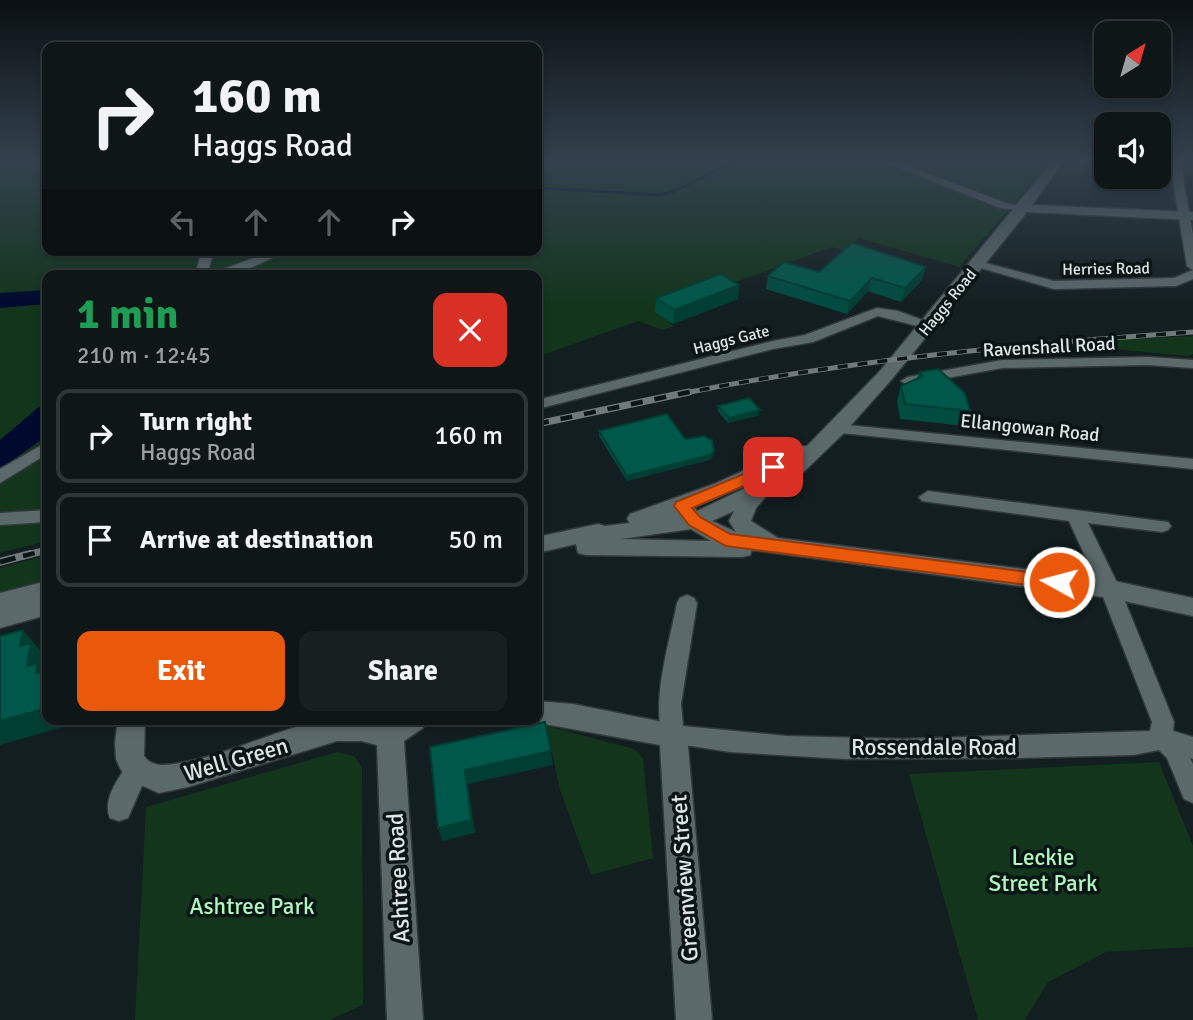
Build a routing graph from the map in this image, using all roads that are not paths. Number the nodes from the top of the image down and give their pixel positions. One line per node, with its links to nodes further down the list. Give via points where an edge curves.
1 (1022, 210): 5 (main road, Haggs Road)
2 (1061, 210): 3 (main road)
3 (1189, 215): 6 (street)
4 (271, 256): 7 (street)
5 (978, 264): 8 (street, Herries Road, via 1054,285 1176,282); 9 (main road, Haggs Road)
6 (1193, 266)
7 (237, 270)
8 (1193, 274)
9 (929, 325): 12 (street, Haggs Gate, via 873,313 794,343); 13 (main road, Haggs Road)
10 (1193, 364): 11 (street, Ravenshall Road, via 1002,365)
11 (908, 381)
12 (542, 404)
13 (833, 433): 15 (street, Ellangowan Road, via 863,432); 17 (main road, Haggs Road, via 793,472); 19 (main road, Haggs Road)
14 (42, 450): 16 (street)
15 (1193, 464)
16 (0, 477)
17 (761, 491): 19 (main road, Haggs Road); 26 (main road, via 747,504 740,521 746,530)
18 (928, 497): 20 (street)
19 (688, 514): 24 (main road, Haggs Road); 26 (main road, via 726,540)
20 (1075, 514): 23 (street); 27 (street)
21 (42, 516): 22 (street)
22 (0, 519)
23 (1162, 526)
24 (542, 544)
25 (542, 545): 26 (main road, via 706,550)
26 (783, 547): 27 (main road)
27 (1110, 589): 32 (main road); 38 (street, via 1163,722)
28 (42, 591): 29 (main road)
29 (0, 602)
30 (687, 603): 37 (street, via 670,704)
31 (42, 607): 33 (main road)
32 (1193, 607)
33 (0, 618)
34 (542, 713): 37 (main road)
35 (132, 725): 40 (main road, via 130,755)
36 (401, 728): 40 (main road, Well Green, via 337,729 171,778 159,779); 43 (main road, Ashtree Road)
37 (673, 736): 38 (street, Rossendale Road, via 743,745 887,750 1133,744); 44 (main road, Greenview Street)
38 (1161, 737): 39 (street); 41 (street, via 1175,751)
39 (1193, 748)
40 (137, 770): 42 (street)
41 (1193, 791)
42 (119, 809)
43 (405, 1020)
44 (694, 1020)

